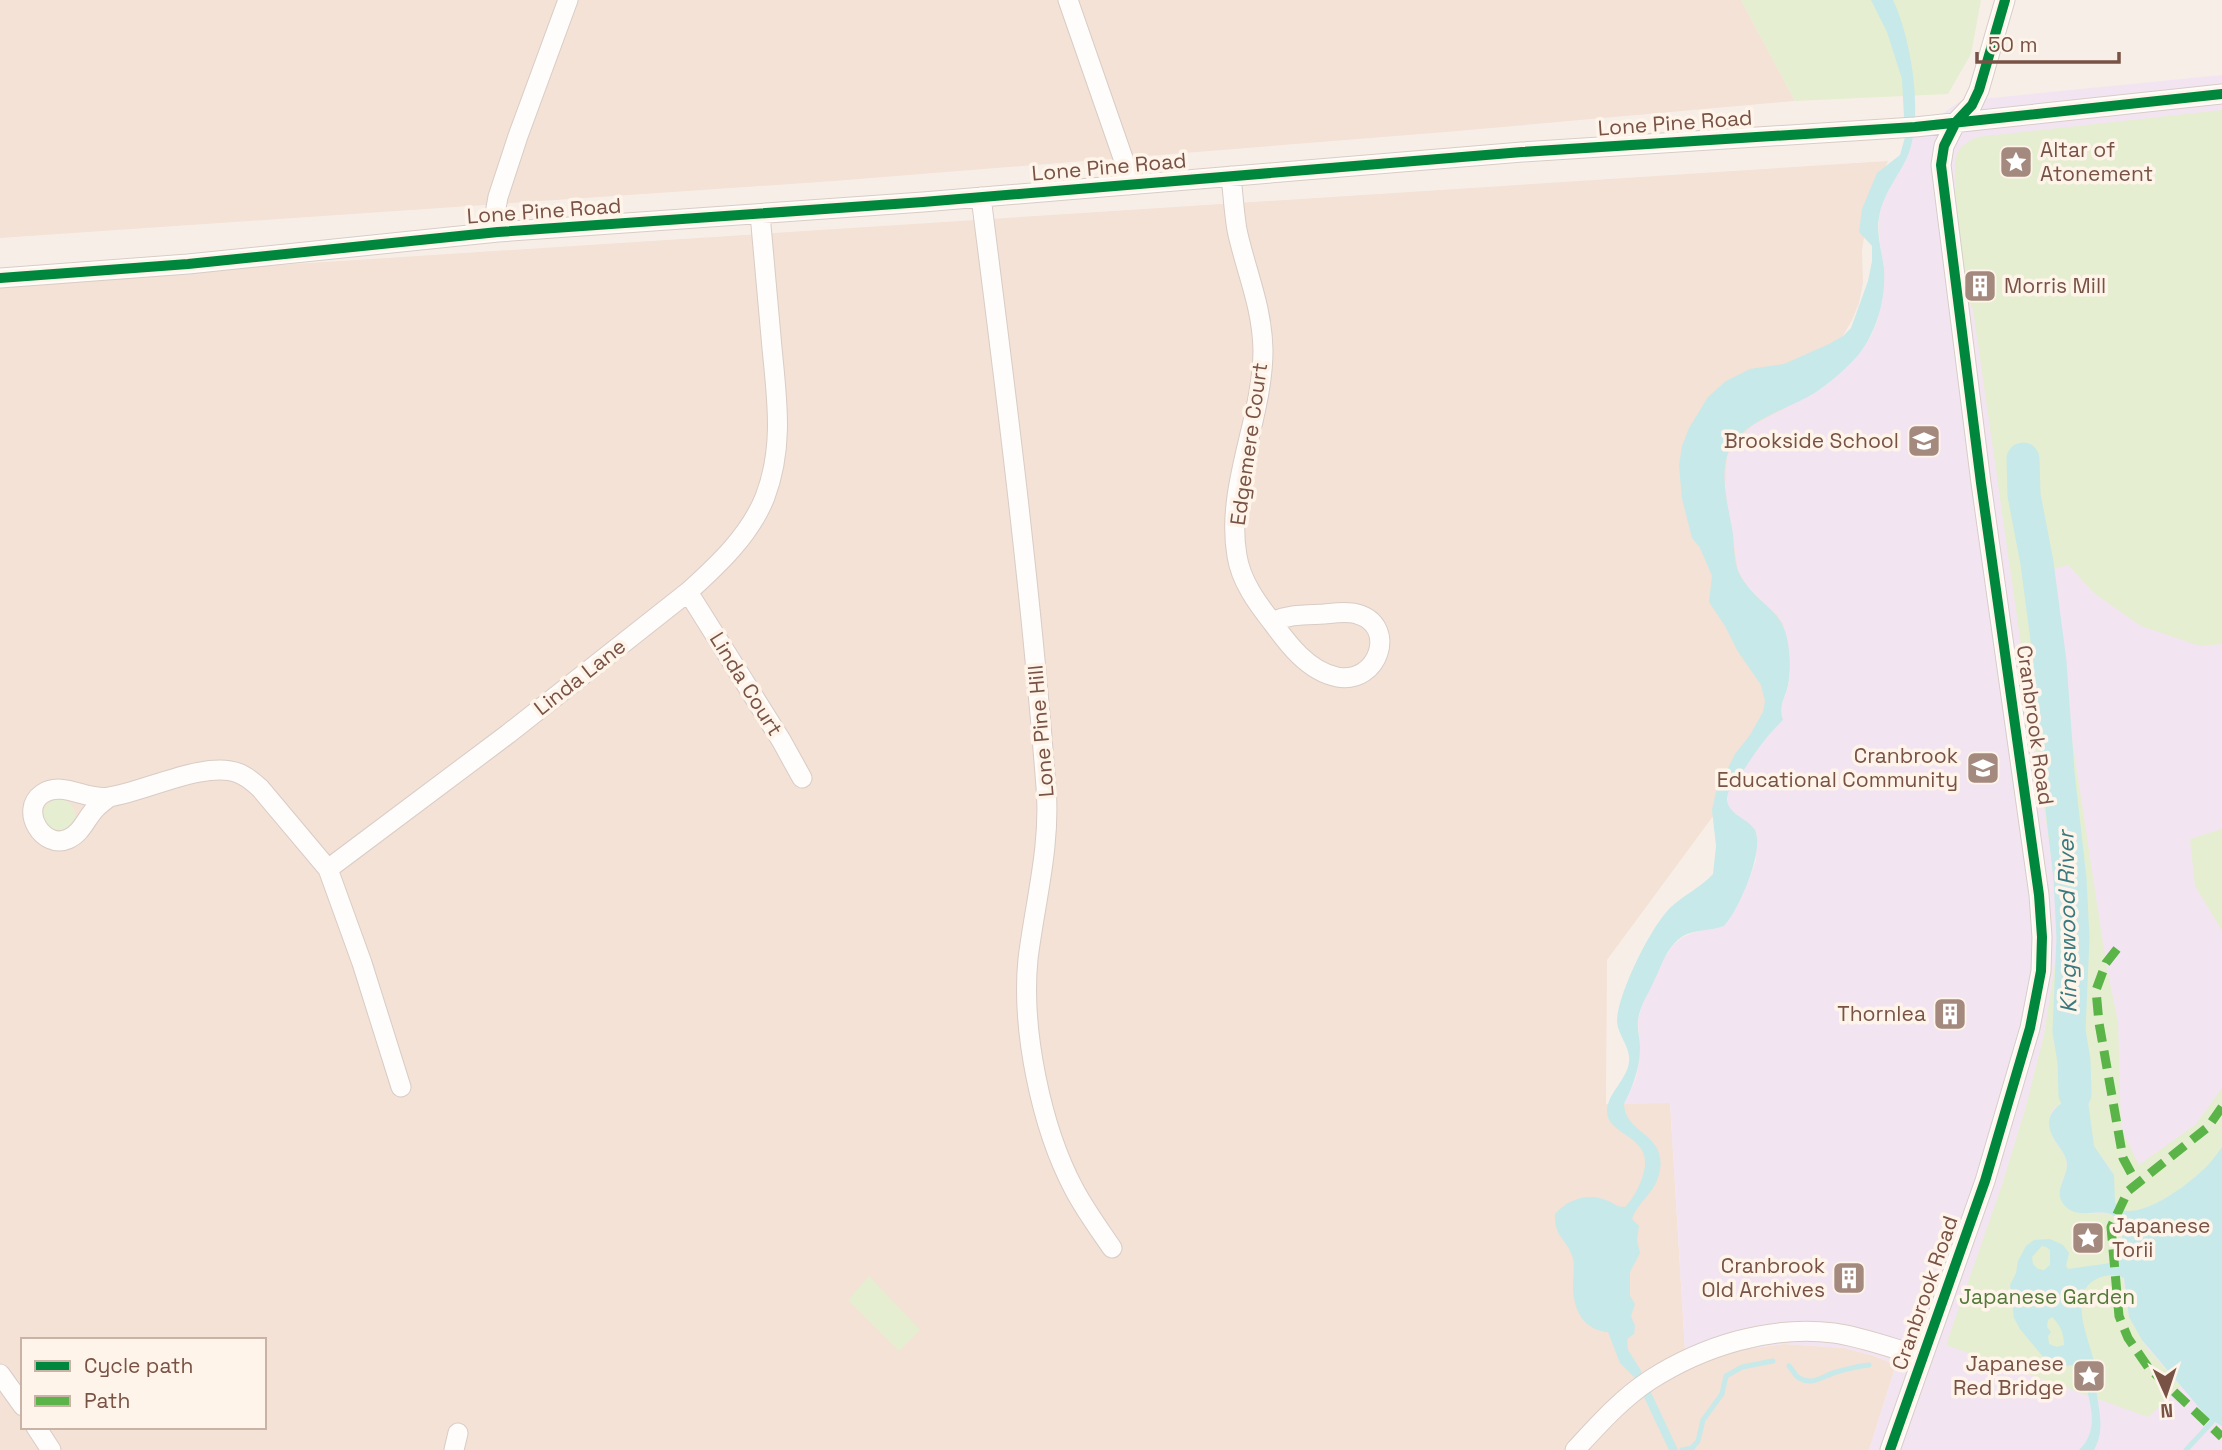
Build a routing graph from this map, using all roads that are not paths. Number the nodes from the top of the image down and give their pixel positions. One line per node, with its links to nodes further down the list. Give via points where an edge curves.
1 (568, 0): 10 (street, via 498,197)
2 (1068, 0): 7 (street)
3 (2005, 0): 5 (street, Cranbrook Road, via 1979,90)
4 (2222, 94): 5 (street, Lone Pine Road)
5 (1956, 122): 6 (street, Lone Pine Road); 19 (street, Cranbrook Road, via 1941,164 2042,937 2030,1028 1984,1181)
6 (1231, 176): 7 (street, Lone Pine Road); 13 (street, Edgemere Court, via 1234,214 1256,294 1263,349 1258,399 1237,499 1237,557 1251,592)
7 (1129, 185): 8 (street, Lone Pine Road)
8 (981, 197): 9 (street, Lone Pine Road); 18 (street, Lone Pine Hill, via 1022,530 1047,790 1047,835 1028,964 1029,1026 1044,1112 1059,1156)
9 (760, 214): 10 (street, Lone Pine Road); 12 (street, Linda Lane, via 779,428 777,451 765,498 751,523 734,548)
10 (498, 232): 11 (street, Lone Pine Road)
11 (0, 278)
12 (688, 592): 14 (street, Linda Court); 16 (street, Linda Lane)
13 (1272, 622): 13 (street, Edgemere Court, via 1292,615 1357,614 1378,632 1377,658 1359,675 1337,677 1301,656)
14 (802, 778)
15 (108, 798): 16 (street, via 210,771 237,772 260,788)
16 (328, 869): 17 (street)
17 (401, 1087)
18 (1112, 1248)
19 (1923, 1357): 24 (street, via 1835,1334 1767,1334 1682,1361 1648,1381 1609,1413); 25 (street, Cranbrook Road)
20 (0, 1374): 21 (street)
21 (21, 1403)
22 (37, 1429): 23 (street)
23 (51, 1450)
24 (1575, 1450)
25 (1890, 1450)

